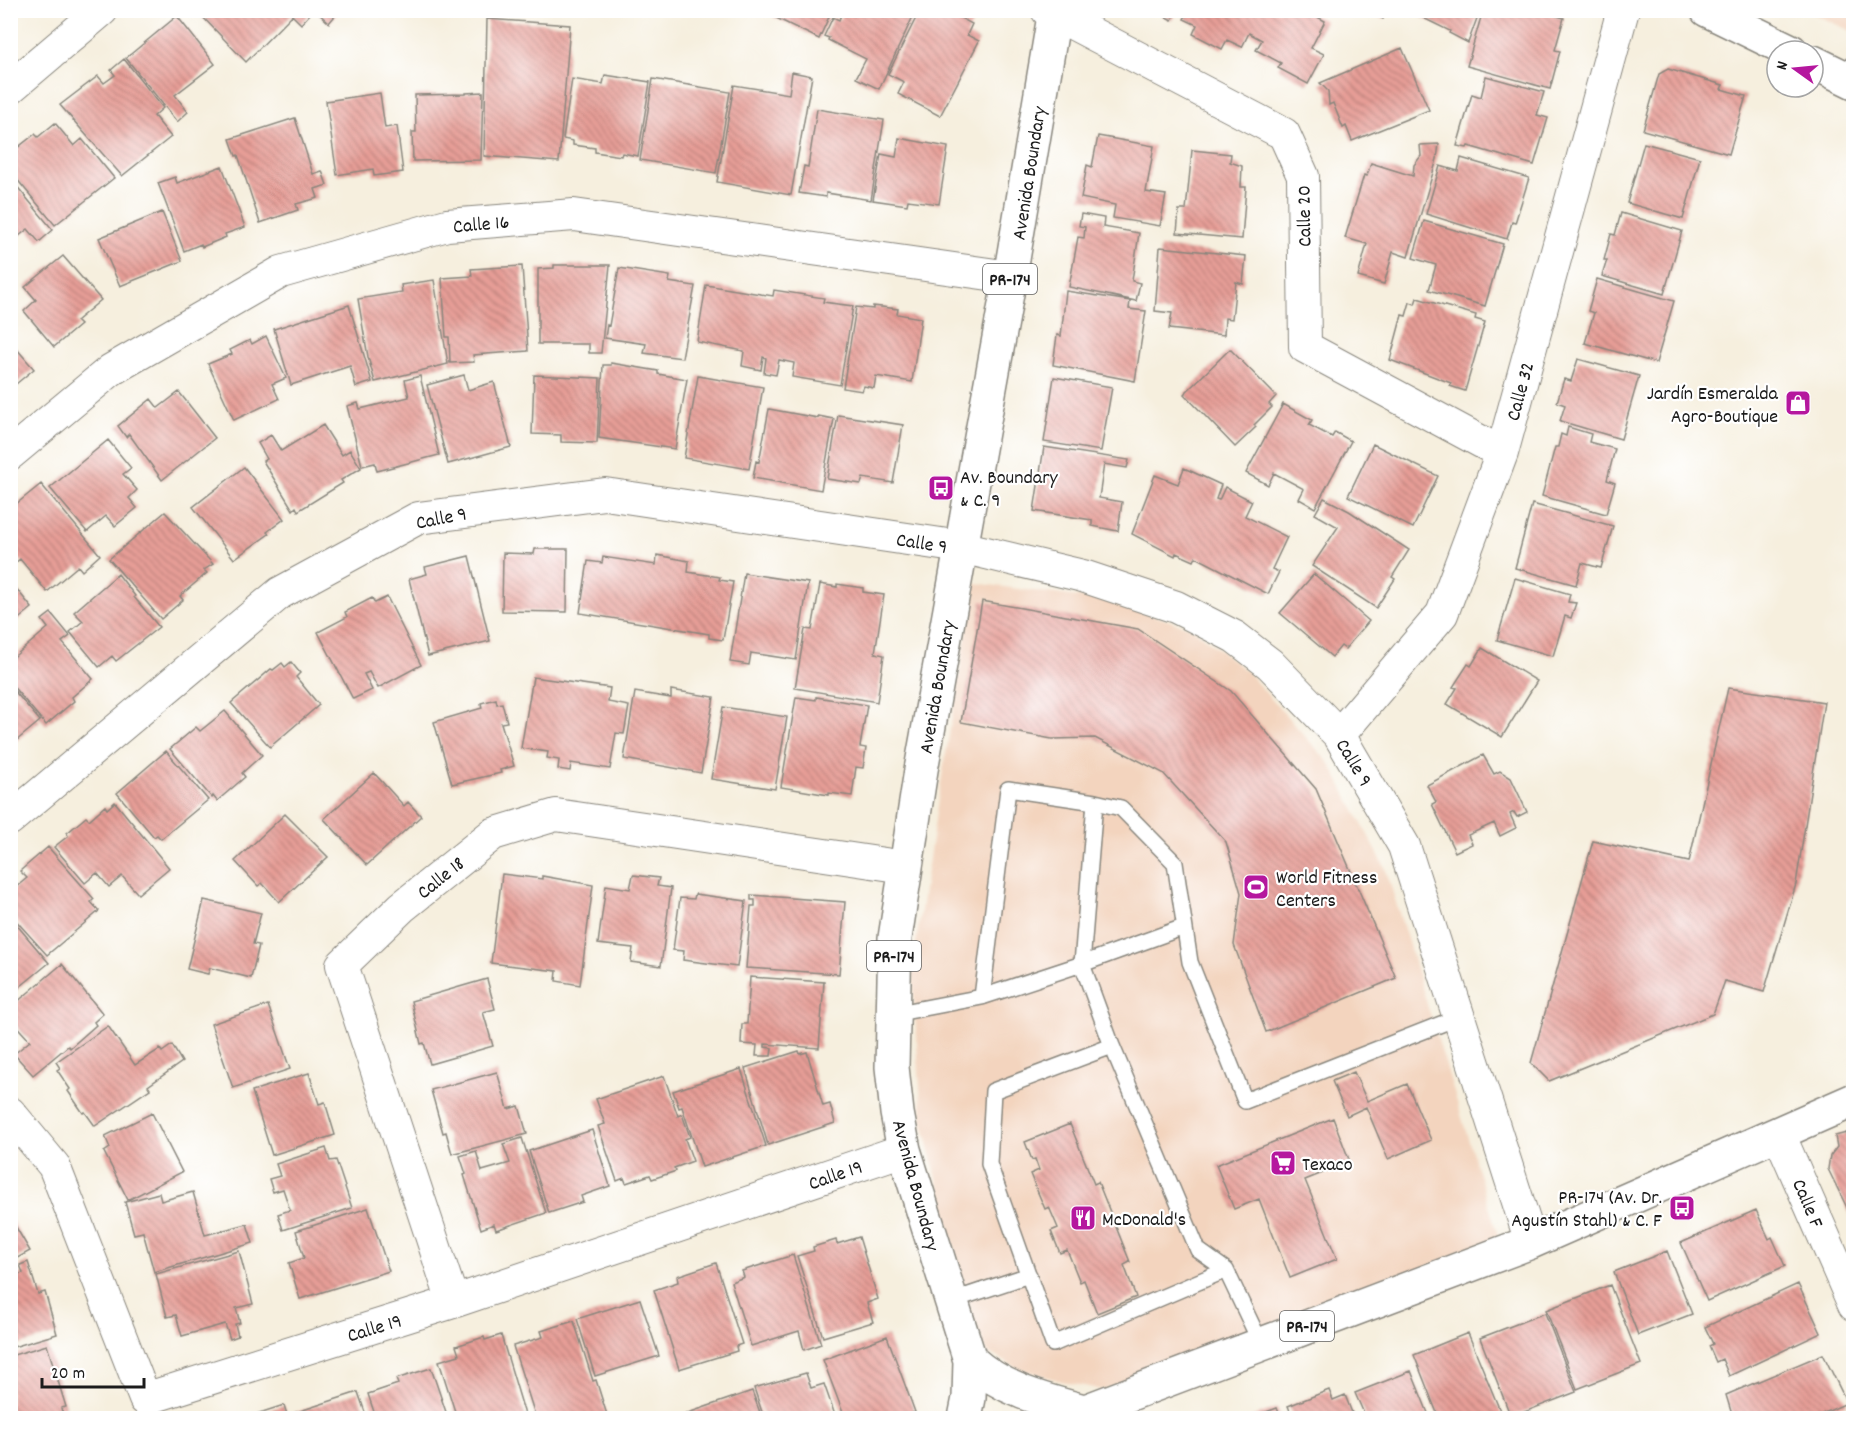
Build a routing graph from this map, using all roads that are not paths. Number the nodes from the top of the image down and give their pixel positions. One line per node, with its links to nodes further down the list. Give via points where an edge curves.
1 (102, 10): 8 (street)
2 (1623, 10): 10 (street, Calle 32)
3 (1707, 10): 5 (highway)
4 (1052, 12): 9 (highway, Avenida Boundary / PR-174); 10 (street, Calle 20, via 1284,134 1303,176 1305,347)
5 (1766, 39)
6 (1825, 68): 7 (highway)
7 (1854, 82)
8 (10, 88)
9 (1010, 277): 11 (street, Calle 16, via 574,215 447,225 281,272 111,370); 12 (highway, Avenida Boundary / PR-174)
10 (1502, 453): 13 (street, Calle 32, via 1442,614)
11 (10, 454)
12 (961, 547): 13 (street, Calle 9, via 1083,576 1176,607 1235,638 1270,664); 15 (street, Calle 9, via 605,494 418,518 280,593); 16 (highway, Avenida Boundary / PR-174)
13 (1340, 735): 21 (street, Calle 9, via 1404,846)
14 (1095, 802): 17 (lane, via 1121,808 1175,863); 18 (lane); 19 (lane, via 1008,789)
15 (10, 819)
16 (905, 867): 20 (highway, Avenida Boundary / PR-174, via 895,938); 31 (street, Calle 18, via 556,815 493,834 402,907 342,965)
17 (1184, 927): 18 (lane); 21 (lane, via 1190,962 1245,1101)
18 (1082, 964): 19 (lane); 22 (lane)
19 (982, 997): 20 (lane)
20 (893, 1014): 26 (highway, Avenida Boundary / PR-174, via 892,1067)
21 (1459, 1017): 27 (street, Calle 9)
22 (1112, 1046): 28 (lane, via 1198,1250); 29 (lane, via 993,1091 989,1164)
23 (1854, 1100): 25 (highway, PR-174)
24 (10, 1113): 31 (street, Calle 19, via 54,1167 145,1399)
25 (1779, 1134): 27 (highway, PR-174); 32 (street, Calle F)
26 (904, 1150): 30 (highway, Avenida Boundary / PR-174); 31 (street, Calle 19)
27 (1531, 1242): 33 (highway, PR-174)
28 (1226, 1270): 29 (lane, via 1053,1344); 33 (lane)
29 (1029, 1275): 30 (lane)
30 (951, 1301): 34 (highway, Avenida Boundary / PR-174)
31 (453, 1302)
32 (1854, 1305)
33 (1261, 1344): 35 (highway, PR-174)
34 (970, 1360): 35 (highway, PR-174, via 985,1374 1013,1389); 36 (highway, Avenida Boundary / PR-174)
35 (1075, 1415)
36 (965, 1419)

